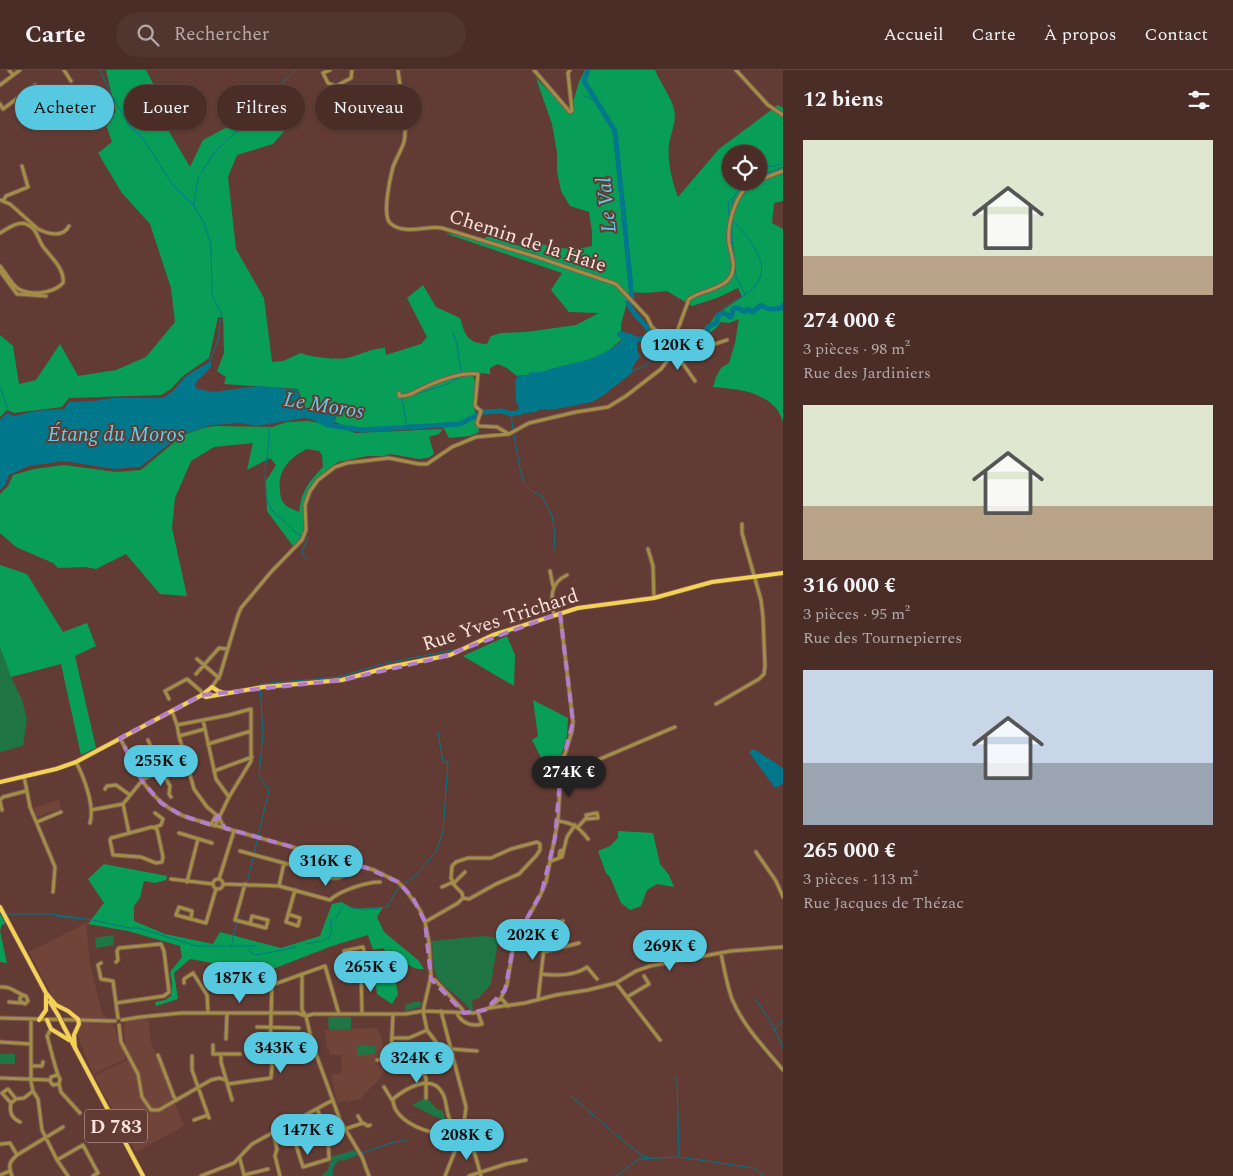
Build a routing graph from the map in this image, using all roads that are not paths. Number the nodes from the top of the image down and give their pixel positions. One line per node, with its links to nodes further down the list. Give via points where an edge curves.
1 (9, 70): 10 (street)
2 (20, 70): 10 (street)
3 (64, 70): 11 (street)
4 (330, 70): 5 (street, via 323,73 328,83 336,86 350,78)
5 (352, 70)
6 (398, 70): 28 (street, Chemin de la Haie, via 404,142 389,186 386,214 391,224 408,229 433,226 616,284 647,317 652,327)
7 (534, 70): 8 (street, via 570,112)
8 (570, 70)
9 (736, 70): 15 (street, via 768,105)
10 (12, 75): 12 (street)
11 (71, 81)
12 (0, 85)
13 (15, 100): 14 (street, via 3,109)
14 (0, 104)
15 (783, 115)
16 (22, 166): 20 (street, via 28,187)
17 (783, 171): 18 (street)
18 (767, 177)
19 (745, 190): 28 (street, via 729,229 734,264 731,276 725,283 689,299)
20 (1, 200): 21 (street)
21 (26, 219): 22 (street); 23 (street, via 38,229 51,233 62,233)
22 (25, 223): 24 (street, via 15,224); 25 (street, via 39,235 62,273 63,283 47,292 25,291 15,286)
23 (68, 226)
24 (0, 233)
25 (0, 266)
26 (0, 271): 27 (street, via 17,294)
27 (46, 296)
28 (676, 340): 30 (street)
29 (727, 340): 30 (street)
30 (674, 351): 31 (street); 33 (street, via 661,369 616,403 529,423)
31 (695, 381)
32 (399, 393): 33 (street, via 399,396 415,393 459,374 478,374 476,407 480,412 479,426 500,428)
33 (509, 434): 44 (street, via 468,440 423,464 389,458 346,463 318,480 305,504 306,530 302,540 241,608)
34 (742, 524): 39 (street)
35 (648, 549): 41 (street, via 653,566)
36 (550, 572): 40 (street)
37 (783, 572): 39 (main road, Rue Yves Trichard)
38 (567, 575): 40 (street)
39 (754, 575): 41 (main road, Rue Yves Trichard, via 712,582); 54 (street, via 763,616 764,674)
40 (554, 586): 43 (street, via 551,598)
41 (654, 598): 42 (main road, Rue Yves Trichard, via 590,605)
42 (560, 613): 43 (main road, Rue Yves Trichard); 69 (street, via 573,722)
43 (554, 615): 50 (main road, Rue Yves Trichard, via 493,635 450,655 342,680)
44 (228, 649): 46 (street, via 219,648); 48 (street)
45 (197, 659): 46 (street)
46 (204, 665): 47 (street); 48 (street)
47 (196, 674)
48 (219, 678): 49 (street)
49 (211, 688): 50 (main road); 51 (main road); 52 (main road)
50 (226, 693): 52 (main road, Rue Yves Trichard)
51 (202, 695): 52 (main road); 53 (street, via 187,679 164,691); 55 (main road)
52 (216, 695)
53 (169, 699)
54 (716, 704)
55 (172, 711): 57 (street); 62 (main road)
56 (203, 720): 57 (street); 59 (street); 60 (street, via 251,709)
57 (177, 725): 61 (street)
58 (675, 727): 69 (street)
59 (205, 729): 61 (street); 64 (street)
60 (251, 731): 64 (street); 65 (street)
61 (179, 736): 84 (street, via 194,789)
62 (120, 738): 66 (main road); 71 (street)
63 (148, 740): 67 (street)
64 (208, 744): 68 (street)
65 (252, 757): 68 (street); 77 (street)
66 (76, 762): 70 (main road); 81 (street, via 84,778)
67 (161, 770): 71 (street); 76 (street, via 170,786)
68 (214, 771): 77 (street)
69 (561, 774): 86 (street)
70 (24, 776): 72 (main road); 74 (street)
71 (142, 781): 75 (street); 89 (street, via 156,798 175,812)
72 (0, 782)
73 (105, 789): 75 (street, via 116,785)
74 (26, 791): 78 (street, via 3,797); 87 (street)
75 (130, 795): 79 (street)
76 (171, 797)
77 (229, 797): 84 (street)
78 (0, 801): 80 (street)
79 (123, 804): 81 (street); 94 (street)
80 (2, 810)
81 (91, 810): 88 (street)
82 (61, 812): 87 (street)
83 (155, 813): 91 (street, via 163,819 161,825)
84 (217, 816): 89 (street); 92 (street)
85 (586, 817): 90 (street)
86 (558, 821): 90 (street); 102 (street)
87 (37, 822): 119 (street, via 55,867)
88 (90, 822)
89 (213, 825): 92 (street)
90 (576, 826): 97 (street); 102 (street, via 567,837 559,858)
91 (154, 828): 94 (street); 94 (street, via 163,857 160,863 141,857 114,855 111,838)
92 (225, 828): 93 (street)
93 (234, 831): 101 (street); 108 (street)
94 (130, 833)
95 (179, 833): 96 (street)
96 (198, 839): 98 (street); 109 (street)
97 (588, 839)
98 (212, 843)
99 (240, 851): 103 (street)
100 (756, 852): 120 (street)
101 (332, 858): 105 (street, via 326,878 338,878); 126 (street, via 378,872 398,882 413,898)
102 (550, 861): 128 (street, via 542,891)
103 (284, 863): 104 (street); 115 (street)
104 (302, 868)
105 (356, 871)
106 (465, 872): 111 (street)
107 (171, 879): 109 (street)
108 (219, 879): 112 (street); 113 (street)
109 (187, 882): 112 (street)
110 (380, 882): 118 (street, via 336,894 330,900)
111 (453, 883): 116 (street); 121 (street); 121 (street, via 452,866 456,862 492,858 511,848 540,844 536,856 519,874 469,899)
112 (213, 884): 117 (street)
113 (223, 884): 114 (street); 117 (street)
114 (244, 884): 115 (street); 127 (street, via 235,920)
115 (279, 886): 118 (street)
116 (442, 888)
117 (216, 889): 124 (street, via 206,924)
118 (295, 890): 123 (street)
119 (53, 892)
120 (783, 897)
121 (463, 898): 126 (street)
122 (0, 907): 147 (main road, D 783)
123 (288, 914): 123 (street, via 286,922 298,926 300,918)
124 (190, 919): 124 (street, via 176,915 179,907 192,911)
125 (563, 921): 129 (street)
126 (425, 922): 142 (street)
127 (250, 924): 127 (street, via 266,928 268,920 252,916)
128 (523, 927): 129 (street); 150 (street, via 514,942 507,985)
129 (542, 930): 132 (street)
130 (579, 943): 132 (street)
131 (783, 947): 133 (street)
132 (544, 952): 140 (street)
133 (720, 953): 145 (street, via 650,966); 204 (street, via 738,1012)
134 (116, 962): 154 (street, via 120,948 160,944 164,951 169,992 168,995)
135 (378, 962): 137 (street)
136 (101, 964): 154 (street, via 98,965 99,976 113,980)
137 (368, 966): 138 (street); 138 (street, via 363,947 344,951 350,969)
138 (362, 972): 167 (street)
139 (302, 974): 163 (street, via 272,985); 166 (street, via 325,966); 169 (street, via 302,1010)
140 (540, 974): 143 (street, via 559,975 586,967); 151 (street)
141 (644, 976): 149 (street, via 649,984)
142 (431, 979): 157 (street); 164 (street)
143 (597, 980)
144 (184, 983): 159 (street, via 184,979 194,973 207,995)
145 (616, 983): 149 (street); 151 (street)
146 (0, 987): 148 (street, via 13,988)
147 (46, 993): 161 (main road, D 783); 172 (main road, via 48,1003); 185 (main road, D 783, bridge)
148 (22, 996): 153 (street); 153 (street, via 26,996 28,1001)
149 (627, 997): 184 (street)
150 (501, 998): 155 (street); 156 (street)
151 (538, 1000): 155 (street)
152 (9, 1002): 153 (street)
153 (21, 1003)
154 (116, 1003): 175 (street)
155 (508, 1006): 156 (street)
156 (489, 1008): 165 (street)
157 (423, 1011): 158 (street); 168 (street); 181 (street)
158 (441, 1011): 160 (street); 190 (street)
159 (208, 1012): 162 (street); 175 (street)
160 (456, 1012): 164 (street); 165 (street, via 463,1021 475,1025 482,1024)
161 (71, 1013): 174 (main road); 176 (main road, D 783)
162 (227, 1013): 163 (street); 183 (street)
163 (271, 1013): 169 (street); 178 (street)
164 (464, 1013): 165 (street)
165 (478, 1013)
166 (339, 1014): 167 (street); 169 (street)
167 (362, 1014): 168 (street)
168 (392, 1014): 182 (street)
169 (306, 1016): 220 (street)
170 (0, 1018): 171 (street)
171 (31, 1019): 172 (street); 187 (street)
172 (39, 1020): 173 (street)
173 (47, 1020): 174 (street); 180 (main road)
174 (71, 1020): 176 (street)
175 (118, 1020): 176 (street); 218 (street, via 122,1023 119,1025 121,1042 138,1074 141,1094 148,1108 157,1111)
176 (78, 1021): 189 (main road)
177 (257, 1027): 178 (street)
178 (271, 1027): 179 (street); 193 (street)
179 (299, 1028)
180 (51, 1029): 185 (main road, D 783); 205 (street, via 47,1036)
181 (427, 1030): 182 (street, via 409,1038); 197 (street, via 442,1050)
182 (392, 1038): 200 (street, via 392,1056)
183 (226, 1039)
184 (660, 1040)
185 (71, 1041): 189 (main road, D 783)
186 (0, 1042): 187 (street)
187 (31, 1044): 202 (street)
188 (213, 1045): 195 (street, via 213,1054)
189 (75, 1048): 252 (main road, D 783)
190 (452, 1049): 191 (street); 197 (street)
191 (477, 1051)
192 (257, 1052): 193 (street)
193 (270, 1052): 194 (street); 212 (street, via 271,1078)
194 (285, 1052)
195 (221, 1054): 196 (street); 209 (street)
196 (240, 1054)
197 (453, 1054): 234 (street, via 466,1104)
198 (158, 1055): 218 (street)
199 (192, 1056): 214 (street, via 191,1066)
200 (377, 1060)
201 (43, 1062): 202 (street, via 42,1066)
202 (31, 1066): 207 (street)
203 (420, 1067): 210 (street)
204 (783, 1070)
205 (57, 1075): 208 (street); 211 (street)
206 (0, 1078): 207 (street)
207 (31, 1078): 208 (street); 215 (street)
208 (50, 1080): 211 (street, via 53,1085)
209 (226, 1080): 212 (street); 214 (street, via 216,1079)
210 (426, 1083): 216 (street); 221 (street); 229 (street, via 442,1092)
211 (59, 1084): 224 (street, via 61,1092)
212 (228, 1084): 219 (street)
213 (384, 1086): 221 (street)
214 (198, 1087): 218 (street); 226 (street, via 209,1116)
215 (33, 1091): 217 (street, via 21,1100); 237 (street, via 38,1099 40,1122)
216 (426, 1098)
217 (16, 1099): 222 (street); 222 (street, via 8,1089 2,1094)
218 (177, 1100)
219 (232, 1100)
220 (332, 1100): 223 (street); 233 (street)
221 (392, 1100): 229 (street, via 403,1118 418,1127 438,1133)
222 (11, 1103): 227 (street, via 10,1114)
223 (317, 1109): 230 (street); 235 (street)
224 (80, 1113)
225 (358, 1116): 228 (street)
226 (194, 1120)
227 (20, 1122)
228 (362, 1123): 231 (street); 233 (street)
229 (453, 1124): 234 (street)
230 (324, 1125): 230 (street, via 328,1132 328,1160 303,1167 295,1142)
231 (370, 1125)
232 (63, 1127): 237 (street)
233 (344, 1129): 255 (street)
234 (463, 1130): 236 (street); 240 (street)
235 (272, 1133): 242 (street, via 252,1144); 254 (street)
236 (461, 1136): 239 (street); 240 (street)
237 (46, 1138): 241 (street); 243 (street)
238 (1, 1144): 241 (street, via 10,1143)
239 (458, 1144): 240 (street); 256 (street)
240 (469, 1144): 247 (street)
241 (17, 1155): 246 (street, via 11,1160)
242 (240, 1159): 245 (street, via 244,1174); 253 (street)
243 (57, 1160): 250 (street); 251 (street, via 83,1145 98,1173)
244 (526, 1160): 247 (street)
245 (268, 1169)
246 (10, 1171): 248 (street); 249 (street)
247 (480, 1174): 257 (street)
248 (0, 1175)
249 (12, 1176)
250 (68, 1176)
251 (93, 1176)
252 (143, 1176)
253 (201, 1176)
254 (280, 1176)
255 (369, 1176)
256 (445, 1176)
257 (469, 1176)

